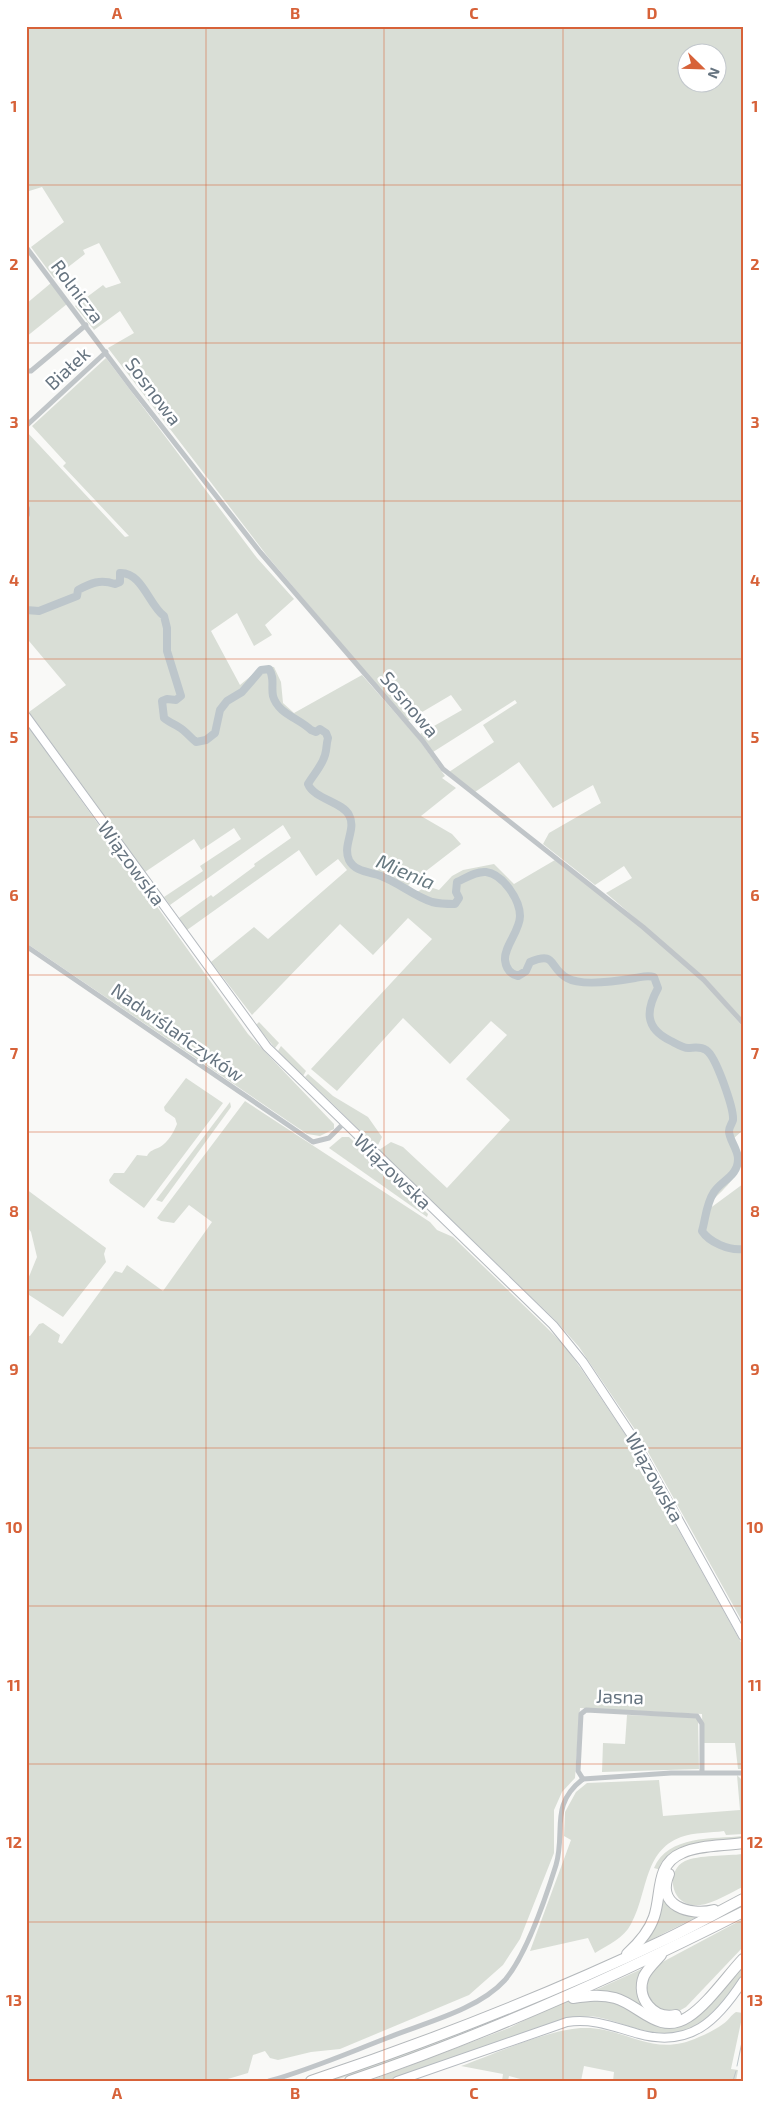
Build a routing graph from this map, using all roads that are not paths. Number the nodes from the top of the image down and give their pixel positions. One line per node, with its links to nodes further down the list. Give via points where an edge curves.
1 (26, 247): 2 (street, Rolnicza)
2 (86, 326): 3 (street, Rolnicza); 4 (street, via 31,371)
3 (106, 352): 5 (street, Białek); 8 (street, Sosnowa, via 260,552 422,740 443,769 643,927 704,980)
4 (26, 371)
5 (26, 426)
6 (26, 716): 9 (main road, Wiązowska, via 250,1026)
7 (26, 946): 9 (street, Nadwiślańczyków, via 313,1142 329,1138)
8 (743, 1023)
9 (343, 1124): 10 (main road, Wiązowska, via 553,1326 577,1353 632,1436)
10 (743, 1636)
11 (702, 1772): 12 (street); 13 (street); 13 (street, Jasna, via 702,1724 697,1716 586,1710 581,1714 578,1771)
12 (743, 1773)
13 (583, 1779): 25 (street, via 567,1794 561,1807 553,1874 522,1953 505,1980 466,2007)
14 (743, 1843): 22 (highway, via 684,1852 671,1859 662,1873 649,1930)
15 (743, 1848): 17 (highway, via 686,1857 674,1864 668,1877 668,1894 680,1909 695,1913)
16 (743, 1899): 17 (highway)
17 (727, 1907): 22 (highway)
18 (743, 1912): 20 (highway)
19 (743, 1951): 20 (highway, via 693,2005 670,2016 660,2015 650,2008 642,1992 645,1974)
20 (662, 1953): 24 (highway)
21 (743, 1959): 24 (highway, via 693,2013 676,2022 655,2021 621,2000 606,1996)
22 (618, 1961): 26 (highway, via 484,2019)
23 (743, 1981): 28 (main road, via 716,2017 683,2035 653,2037 599,2022 567,2022)
24 (557, 2001): 27 (highway, via 448,2046)
25 (269, 2081)
26 (311, 2081)
27 (350, 2081)
28 (397, 2081)

